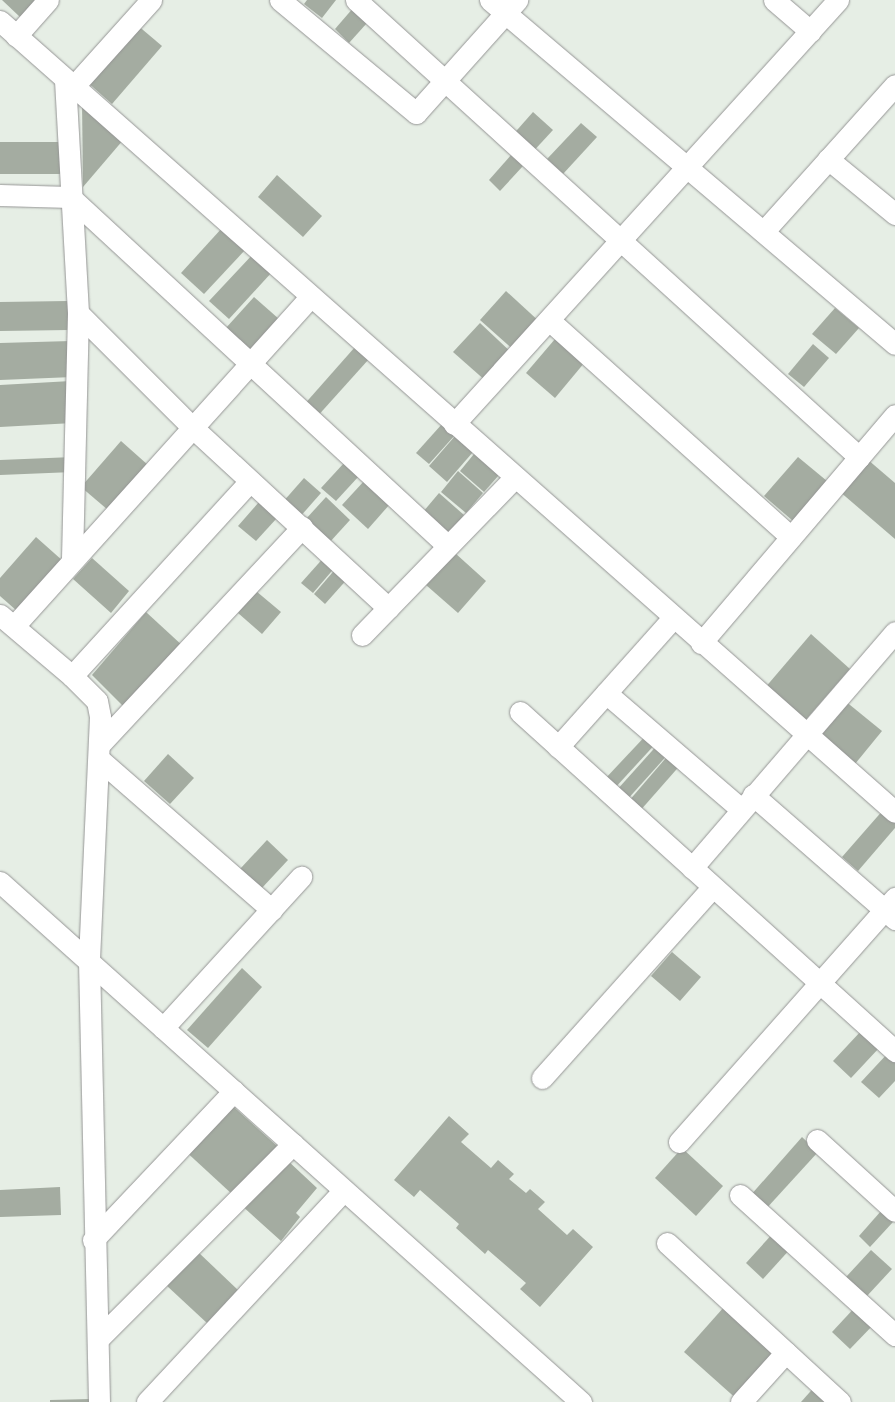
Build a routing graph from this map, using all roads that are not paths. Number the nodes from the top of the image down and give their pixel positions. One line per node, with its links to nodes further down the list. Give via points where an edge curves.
1 (48, 0): 10 (street)
2 (151, 0): 11 (street)
3 (280, 0): 12 (street, via 416,113)
4 (356, 0): 12 (street)
5 (774, 0): 9 (street)
6 (838, 0): 9 (street)
7 (504, 5): 12 (street); 15 (street)
8 (0, 21): 10 (street)
9 (810, 31): 15 (street)
10 (16, 36): 11 (street)
11 (69, 83): 17 (street); 21 (street)
12 (444, 84): 20 (street)
13 (895, 85): 14 (street)
14 (828, 159): 18 (street); 19 (street)
15 (689, 168): 19 (street); 20 (street)
16 (0, 195): 17 (street)
17 (70, 197): 22 (street); 25 (street)
18 (895, 214)
19 (764, 231): 24 (street)
20 (621, 242): 23 (street); 29 (street)
21 (310, 297): 25 (street); 27 (street)
22 (78, 313): 28 (street); 35 (street)
23 (549, 320): 27 (street); 33 (street)
24 (895, 344)
25 (251, 362): 28 (street); 34 (street)
26 (895, 415): 29 (street)
27 (454, 424): 30 (street)
28 (192, 427): 31 (street); 35 (street)
29 (858, 457): 33 (street)
30 (514, 478): 34 (street); 37 (street)
31 (250, 481): 32 (street); 42 (street)
32 (302, 527): 36 (street); 47 (street)
33 (791, 537): 41 (street)
34 (448, 546): 36 (street)
35 (72, 560): 38 (street)
36 (388, 608): 40 (street)
37 (672, 619): 41 (street); 43 (street)
38 (7, 621): 42 (street)
39 (895, 632): 45 (street)
40 (362, 635)
41 (701, 643): 45 (street)
42 (72, 676): 47 (street, via 97,701)
43 (606, 693): 46 (street); 48 (street)
44 (520, 712): 46 (street)
45 (805, 734): 48 (street); 49 (street)
46 (558, 747): 50 (street)
47 (100, 753): 55 (street); 56 (street)
48 (747, 802): 50 (street); 54 (street)
49 (895, 812)
50 (692, 868): 53 (street)
51 (302, 877): 55 (street)
52 (0, 882): 56 (street)
53 (713, 887): 57 (street); 60 (street)
54 (892, 909): 57 (street)
55 (272, 910): 58 (street)
56 (89, 961): 58 (street); 68 (street)
57 (822, 984): 59 (street); 63 (street)
58 (163, 1028): 61 (street)
59 (895, 1050)
60 (542, 1078)
61 (234, 1091): 64 (street); 68 (street)
62 (817, 1140): 67 (street)
63 (679, 1142)
64 (293, 1144): 65 (street); 71 (street)
65 (344, 1190): 74 (street); 75 (street)
66 (740, 1195): 70 (street)
67 (895, 1211)
68 (93, 1240): 71 (street)
69 (668, 1243): 72 (street)
70 (895, 1335)
71 (100, 1338): 73 (street)
72 (786, 1352): 76 (street); 77 (street)
73 (99, 1402)
74 (147, 1402)
75 (581, 1402)
76 (741, 1402)
77 (840, 1402)

